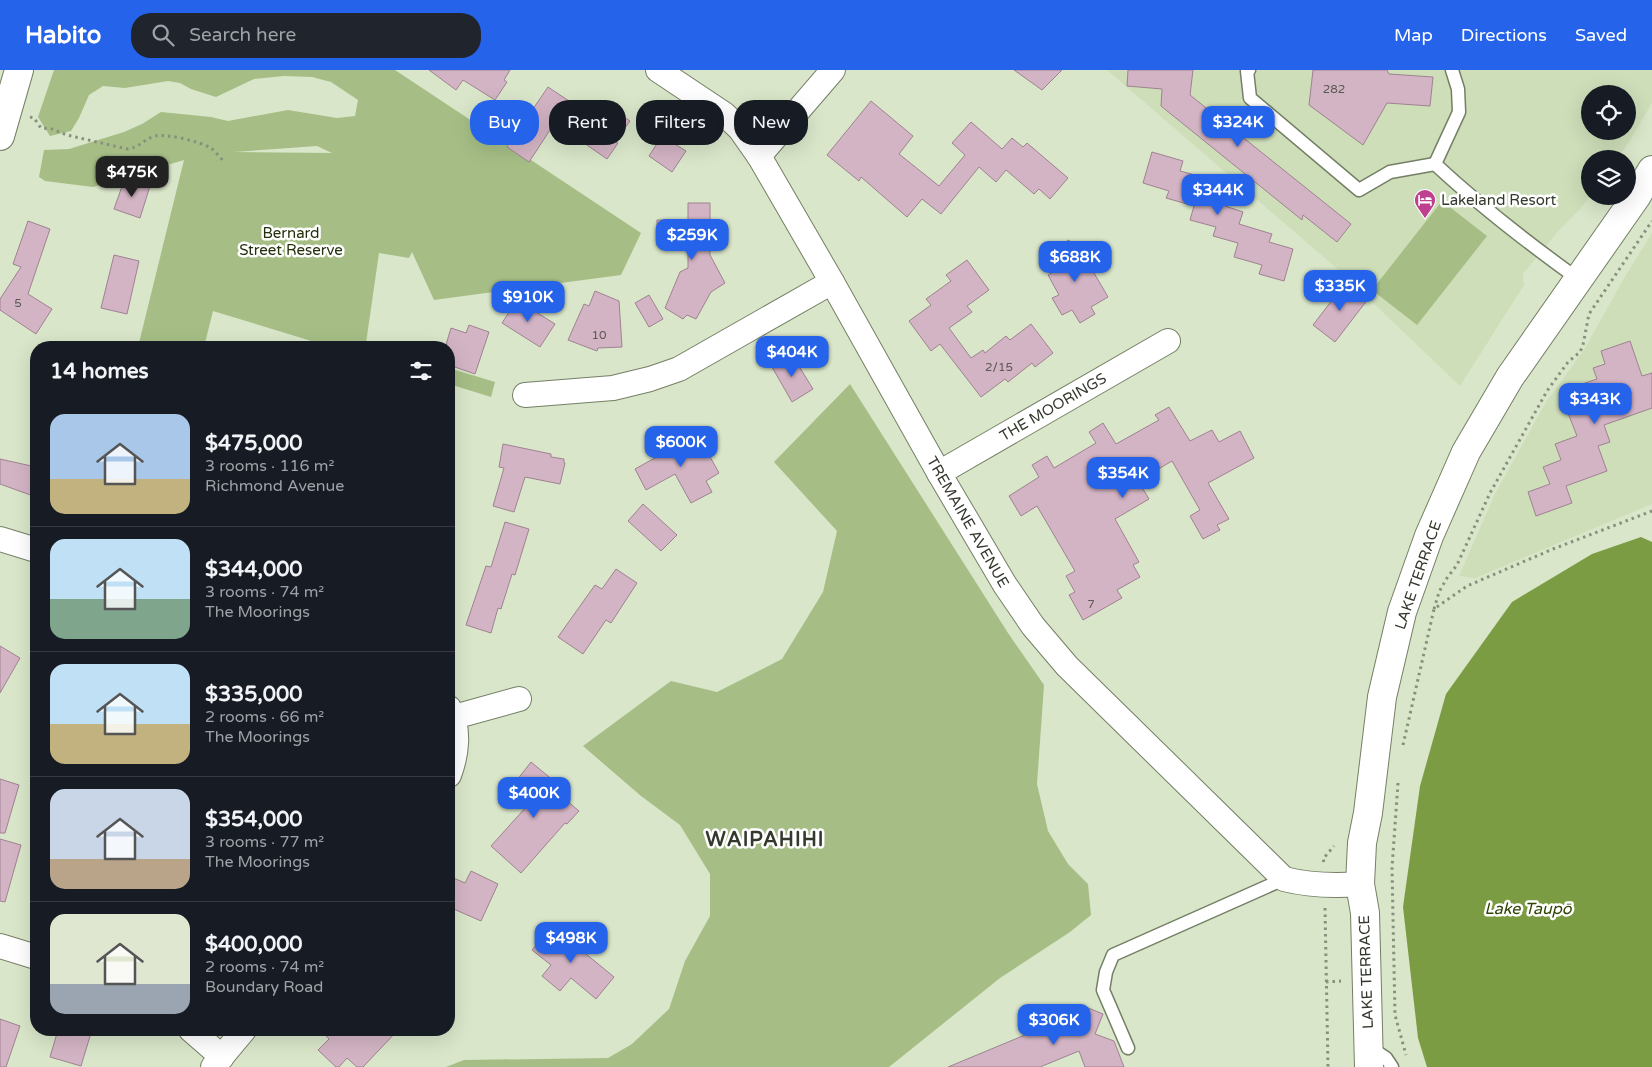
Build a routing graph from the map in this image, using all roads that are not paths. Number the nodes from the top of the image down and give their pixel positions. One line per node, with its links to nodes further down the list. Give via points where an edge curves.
1 (20, 70): 6 (main road)
2 (658, 70): 7 (street, TREMAINE AVENUE, via 724,114)
3 (833, 70): 7 (street)
4 (1248, 70): 8 (lane, via 1250,98 1359,190 1390,172)
5 (1452, 70): 8 (lane, via 1458,90 1459,112)
6 (0, 136)
7 (759, 156): 11 (street, TREMAINE AVENUE)
8 (1435, 164): 10 (lane)
9 (1652, 170): 10 (main road, LAKE TERRACE)
10 (1578, 279): 22 (main road, LAKE TERRACE, via 1510,377 1466,452 1429,536 1402,612 1382,698 1362,843)
11 (832, 282): 13 (street, via 680,370 613,388); 14 (street, TREMAINE AVENUE)
12 (1168, 341): 14 (street, THE MOORINGS)
13 (525, 395)
14 (939, 473): 21 (street, TREMAINE AVENUE, via 1033,626 1067,666)
15 (0, 539): 16 (street)
16 (30, 548)
17 (519, 699): 18 (street)
18 (455, 711)
19 (455, 735): 20 (street)
20 (455, 753)
21 (1284, 879): 22 (street, via 1302,883); 27 (lane, via 1113,955 1103,990)
22 (1360, 884): 28 (main road, LAKE TERRACE, via 1365,913)
23 (0, 946): 24 (street)
24 (30, 955)
25 (196, 1036): 29 (street)
26 (239, 1036): 29 (street)
27 (1128, 1048)
28 (1369, 1056): 30 (lane, via 1386,1058)
29 (218, 1062)
30 (1392, 1067)

